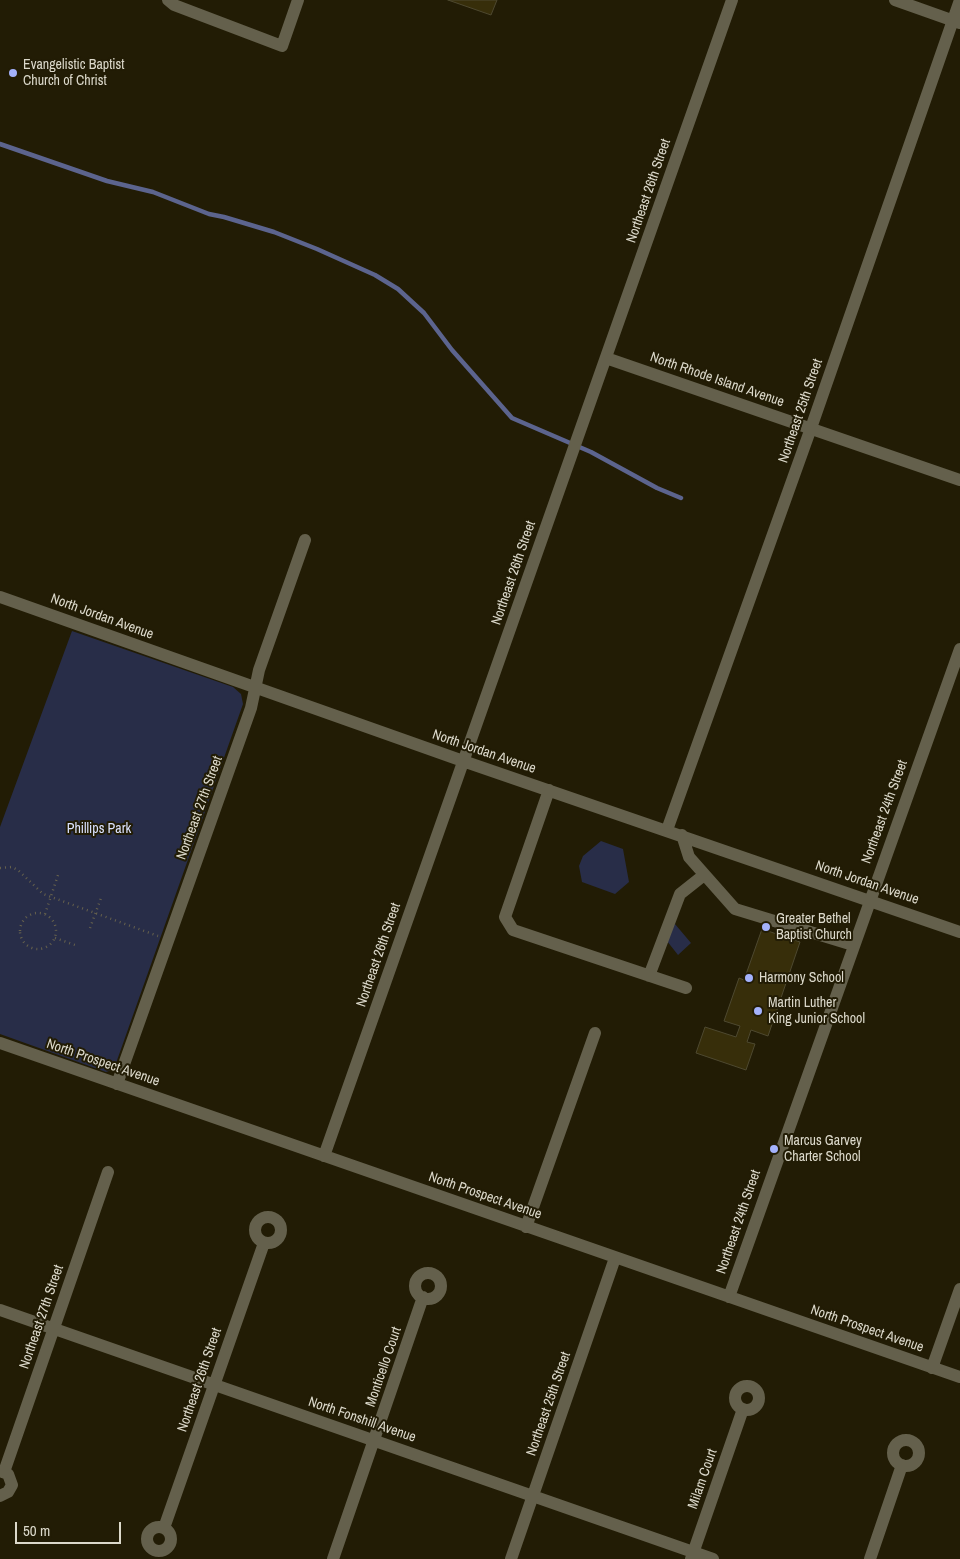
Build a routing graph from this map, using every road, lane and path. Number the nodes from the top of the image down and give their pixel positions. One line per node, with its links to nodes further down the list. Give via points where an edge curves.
1 (168, 0): 2 (street, via 174,6 282,46)
2 (298, 0)
3 (732, 0): 7 (street, Northeast 26th Street)
4 (894, 0): 6 (street)
5 (960, 0): 6 (street, Northeast 25th Street)
6 (956, 22): 8 (street, Northeast 25th Street)
7 (606, 358): 8 (street, North Rhode Island Avenue); 14 (street, Northeast 26th Street)
8 (811, 428): 9 (street, North Rhode Island Avenue); 16 (street, Northeast 25th Street)
9 (960, 480)
10 (305, 540): 13 (street, Northeast 27th Street)
11 (0, 597): 13 (street, North Jordan Avenue)
12 (960, 649): 23 (street, Northeast 24th Street)
13 (255, 688): 14 (street, North Jordan Avenue); 29 (street, Northeast 27th Street, via 251,708)
14 (463, 761): 15 (street, North Jordan Avenue); 37 (street, Northeast 26th Street)
15 (549, 790): 16 (street, North Jordan Avenue); 32 (street, via 505,917 513,930)
16 (667, 830): 17 (street, North Jordan Avenue)
17 (682, 835): 20 (street, via 689,857); 23 (street, North Jordan Avenue)
18 (0, 868): 21 (path, via 12,866 38,891)
19 (58, 875): 21 (path)
20 (704, 875): 31 (street, via 735,909); 32 (street, via 680,894)
21 (50, 897): 24 (path); 25 (path)
22 (101, 898): 24 (path)
23 (869, 899): 27 (street, North Jordan Avenue); 31 (street, Northeast 24th Street)
24 (96, 913): 26 (path); 29 (path)
25 (44, 914): 28 (path, via 54,922); 28 (path, via 34,914 24,920 21,937 28,947 40,950)
26 (90, 928)
27 (960, 932)
28 (55, 938): 30 (path)
29 (168, 940): 36 (street, Northeast 27th Street)
30 (75, 945)
31 (853, 945): 43 (street, Northeast 24th Street)
32 (649, 976): 33 (street)
33 (686, 988)
34 (595, 1033): 39 (street)
35 (0, 1043): 36 (street, North Prospect Avenue)
36 (117, 1084): 37 (street, North Prospect Avenue)
37 (324, 1156): 39 (street, North Prospect Avenue)
38 (108, 1172): 46 (street, Northeast 27th Street)
39 (526, 1227): 41 (street, North Prospect Avenue)
40 (264, 1243): 49 (street, Northeast 26th Street)
41 (615, 1258): 43 (street, North Prospect Avenue); 55 (street, Northeast 25th Street)
42 (960, 1289): 47 (street)
43 (729, 1297): 47 (street, North Prospect Avenue)
44 (423, 1298): 51 (street, Monticello Court)
45 (0, 1310): 46 (street, North Fonshill Avenue)
46 (54, 1329): 49 (street, North Fonshill Avenue); 53 (street, Northeast 27th Street)
47 (932, 1368): 48 (street, North Prospect Avenue)
48 (960, 1377)
49 (214, 1385): 51 (street, North Fonshill Avenue); 56 (street, Northeast 26th Street)
50 (743, 1409): 57 (street, Milam Court)
51 (374, 1441): 55 (street, North Fonshill Avenue); 58 (street, Monticello Court)
52 (902, 1466): 61 (street)
53 (2, 1471): 54 (street, Northeast 27th Street, via 11,1477 12,1485)
54 (0, 1496)
55 (533, 1496): 57 (street, North Fonshill Avenue); 59 (street, Northeast 25th Street)
56 (164, 1528)
57 (692, 1555): 60 (street, North Fonshill Avenue)
58 (333, 1559)
59 (511, 1559)
60 (713, 1559)
61 (870, 1559)

